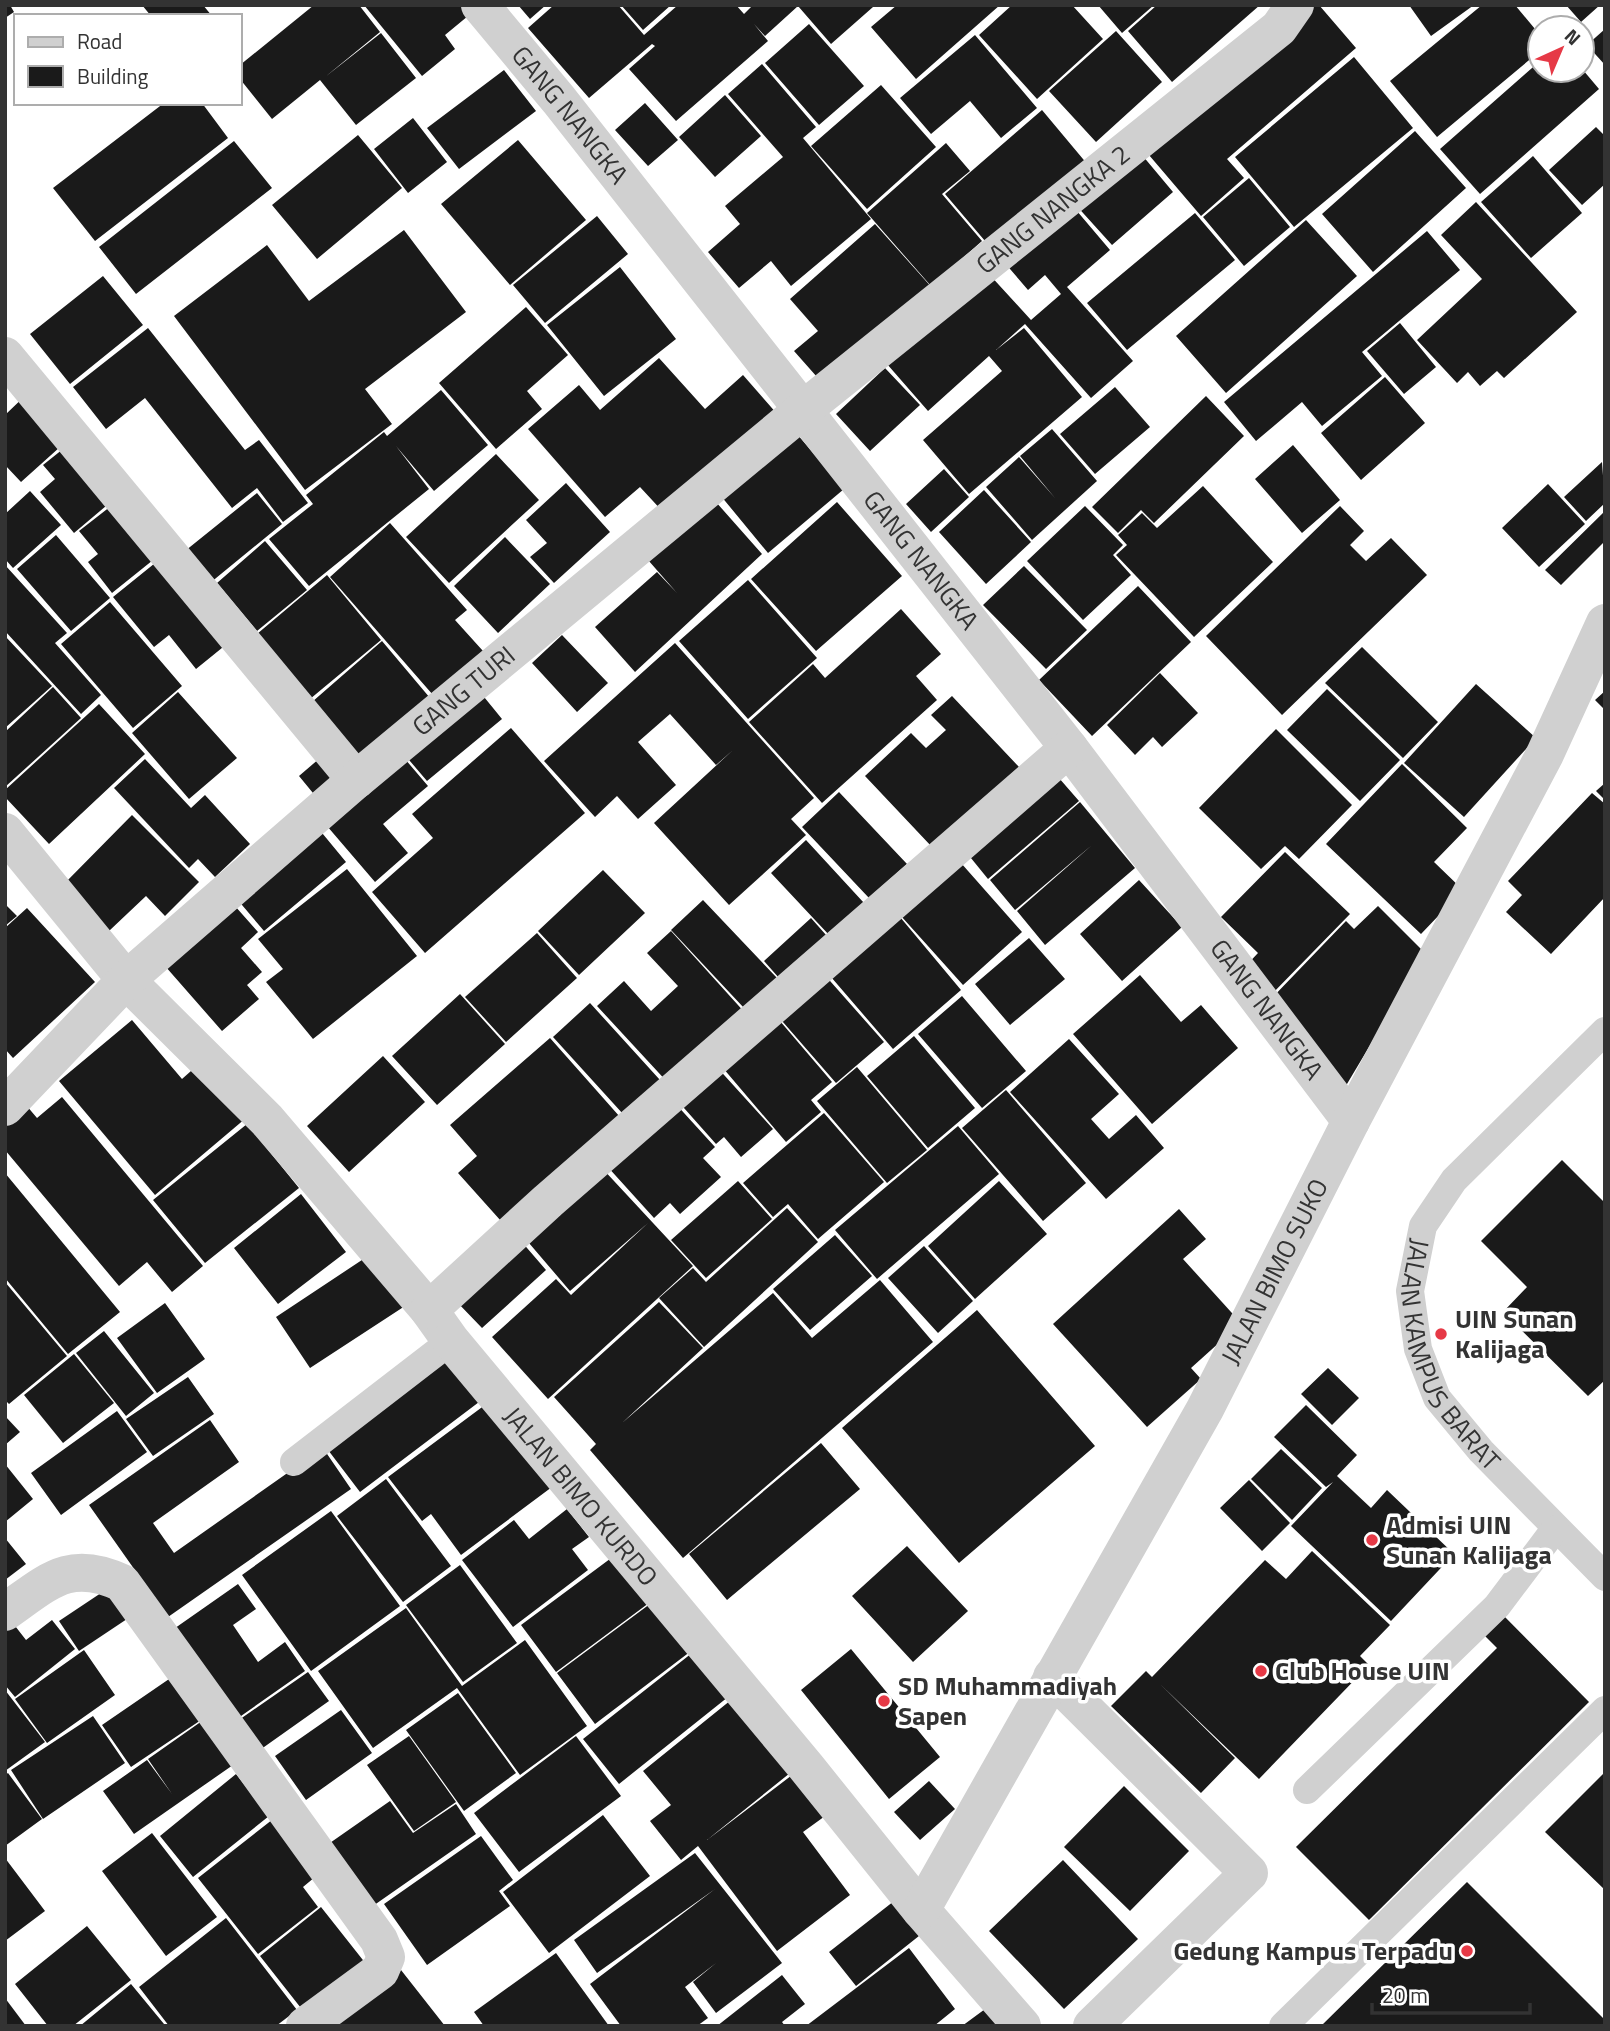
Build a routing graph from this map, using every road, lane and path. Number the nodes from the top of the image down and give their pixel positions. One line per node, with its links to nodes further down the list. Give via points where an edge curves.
1 (480, 5): 4 (street, GANG NANGKA)
2 (1295, 5): 4 (street, GANG NANGKA 2, via 1279,28)
3 (5, 356): 7 (street)
4 (804, 409): 6 (street, GANG NANGKA); 7 (street, GANG TURI)
5 (1605, 623): 12 (street, JALAN BIMO SUKO, via 1545,754)
6 (1069, 748): 12 (street, GANG NANGKA); 13 (street)
7 (356, 780): 9 (street, GANG TURI)
8 (5, 832): 9 (street, JALAN BIMO KURDO)
9 (126, 980): 11 (street); 13 (street, JALAN BIMO KURDO, via 267,1120)
10 (1605, 1031): 16 (lane, JALAN KAMPUS BARAT, via 1454,1180 1423,1226 1410,1291 1418,1349 1437,1398)
11 (10, 1091)
12 (1351, 1121): 19 (street, JALAN BIMO SUKO, via 1205,1409)
13 (429, 1310): 14 (street, JALAN BIMO KURDO)
14 (451, 1341): 15 (lane); 22 (street, JALAN BIMO KURDO)
15 (294, 1462)
16 (1555, 1529): 17 (lane, JALAN KAMPUS BARAT); 21 (lane, via 1497,1606)
17 (1605, 1577)
18 (5, 1612): 23 (street, via 53,1578 85,1570 122,1583 130,1594 379,1940 386,1957 380,1971)
19 (1052, 1677): 22 (street, JALAN BIMO SUKO); 25 (street, via 1249,1873)
20 (1605, 1710): 26 (lane)
21 (1307, 1790)
22 (921, 1910): 24 (street, JALAN BIMO KURDO)
23 (305, 2026)
24 (1022, 2026)
25 (1092, 2026)
26 (1283, 2026)

